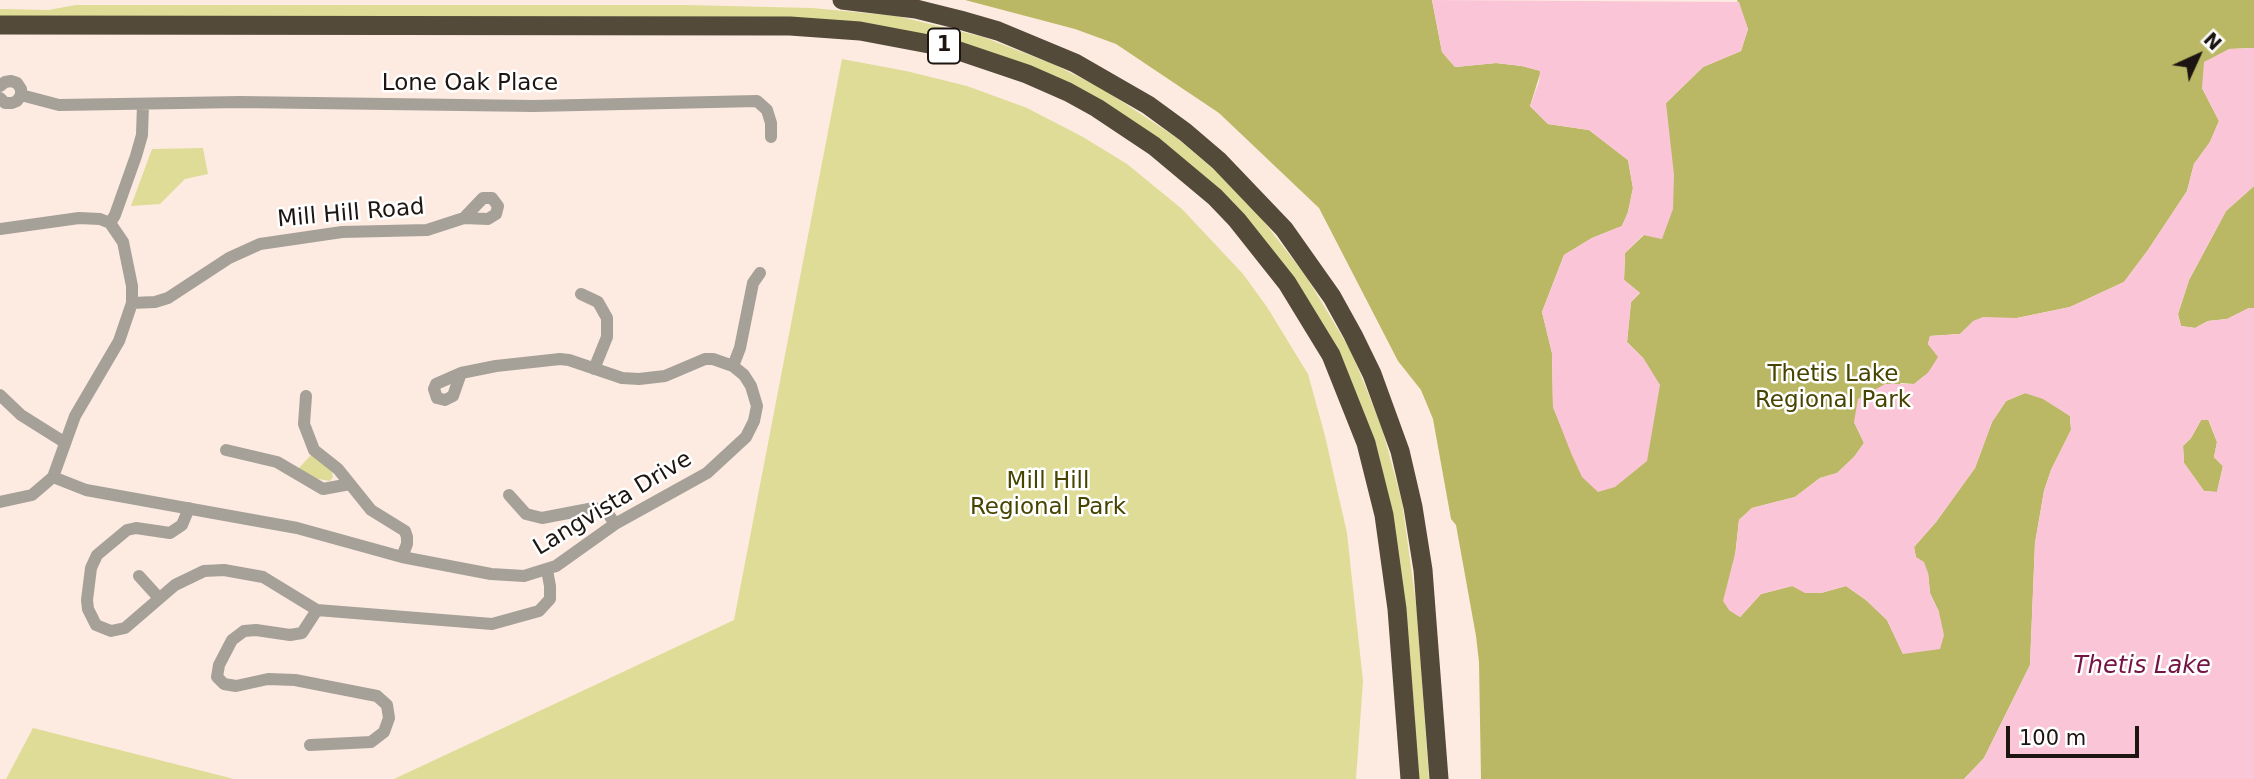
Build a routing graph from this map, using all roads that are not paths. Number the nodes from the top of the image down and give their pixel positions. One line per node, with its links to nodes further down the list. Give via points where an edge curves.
1 (842, 0): 34 (highway, 1, via 960,20 1075,63 1185,132 1284,229 1353,335 1399,451 1423,570)
2 (0, 25): 33 (highway, 1, via 790,26 860,31 950,48 1068,92 1154,146 1215,197 1287,283 1331,355 1366,443 1384,515 1397,609)
3 (0, 86): 4 (street, Lone Oak Place, via 11,80)
4 (21, 95): 5 (street, Lone Oak Place, via 12,103); 6 (street, Lone Oak Place, via 59,105)
5 (0, 98)
6 (142, 104): 7 (street, Lone Oak Place, via 757,102 768,110); 9 (street, via 142,135)
7 (771, 137)
8 (464, 218): 13 (street, Mill Hill Road, via 426,230 356,231 260,244 229,258 168,298)
9 (110, 223): 10 (street, via 79,218); 13 (street, via 123,242)
10 (0, 229)
11 (760, 273): 14 (street, via 753,283)
12 (581, 294): 15 (street, via 598,302 607,318 607,337)
13 (132, 303): 19 (street, via 119,341)
14 (733, 366): 15 (street, via 705,359 677,373 639,379); 26 (street, Langvista Drive, via 744,375 755,396 756,413 746,437 707,473)
15 (594, 369): 16 (street, via 550,359)
16 (461, 373)
17 (0, 394): 19 (street, via 21,415)
18 (306, 396): 22 (street, via 304,424 314,450)
19 (64, 442): 21 (street)
20 (226, 450): 22 (street, via 277,463 323,489)
21 (53, 477): 24 (street, via 32,495); 25 (street, Langvista Drive, via 86,490)
22 (350, 484): 27 (street, via 370,510 405,531)
23 (509, 495): 26 (street, via 526,514 542,518 594,508 607,512)
24 (0, 502)
25 (188, 508): 27 (street, Langvista Drive, via 297,528); 30 (street, via 182,525 170,533 136,527 118,535 97,555 91,568 88,610 103,629 125,628)
26 (615, 524): 28 (street, Langvista Drive)
27 (402, 557): 28 (street, Langvista Drive, via 508,576)
28 (547, 570): 31 (street, via 550,599 538,611 492,624)
29 (139, 576): 30 (street)
30 (159, 598): 31 (street, via 204,571 224,570 263,578)
31 (317, 610): 32 (street, via 302,633 244,631 232,640 217,677 236,686 268,679 295,680 377,696 387,705 384,733 371,742)
32 (310, 745)
33 (1410, 779)
34 (1439, 779)

